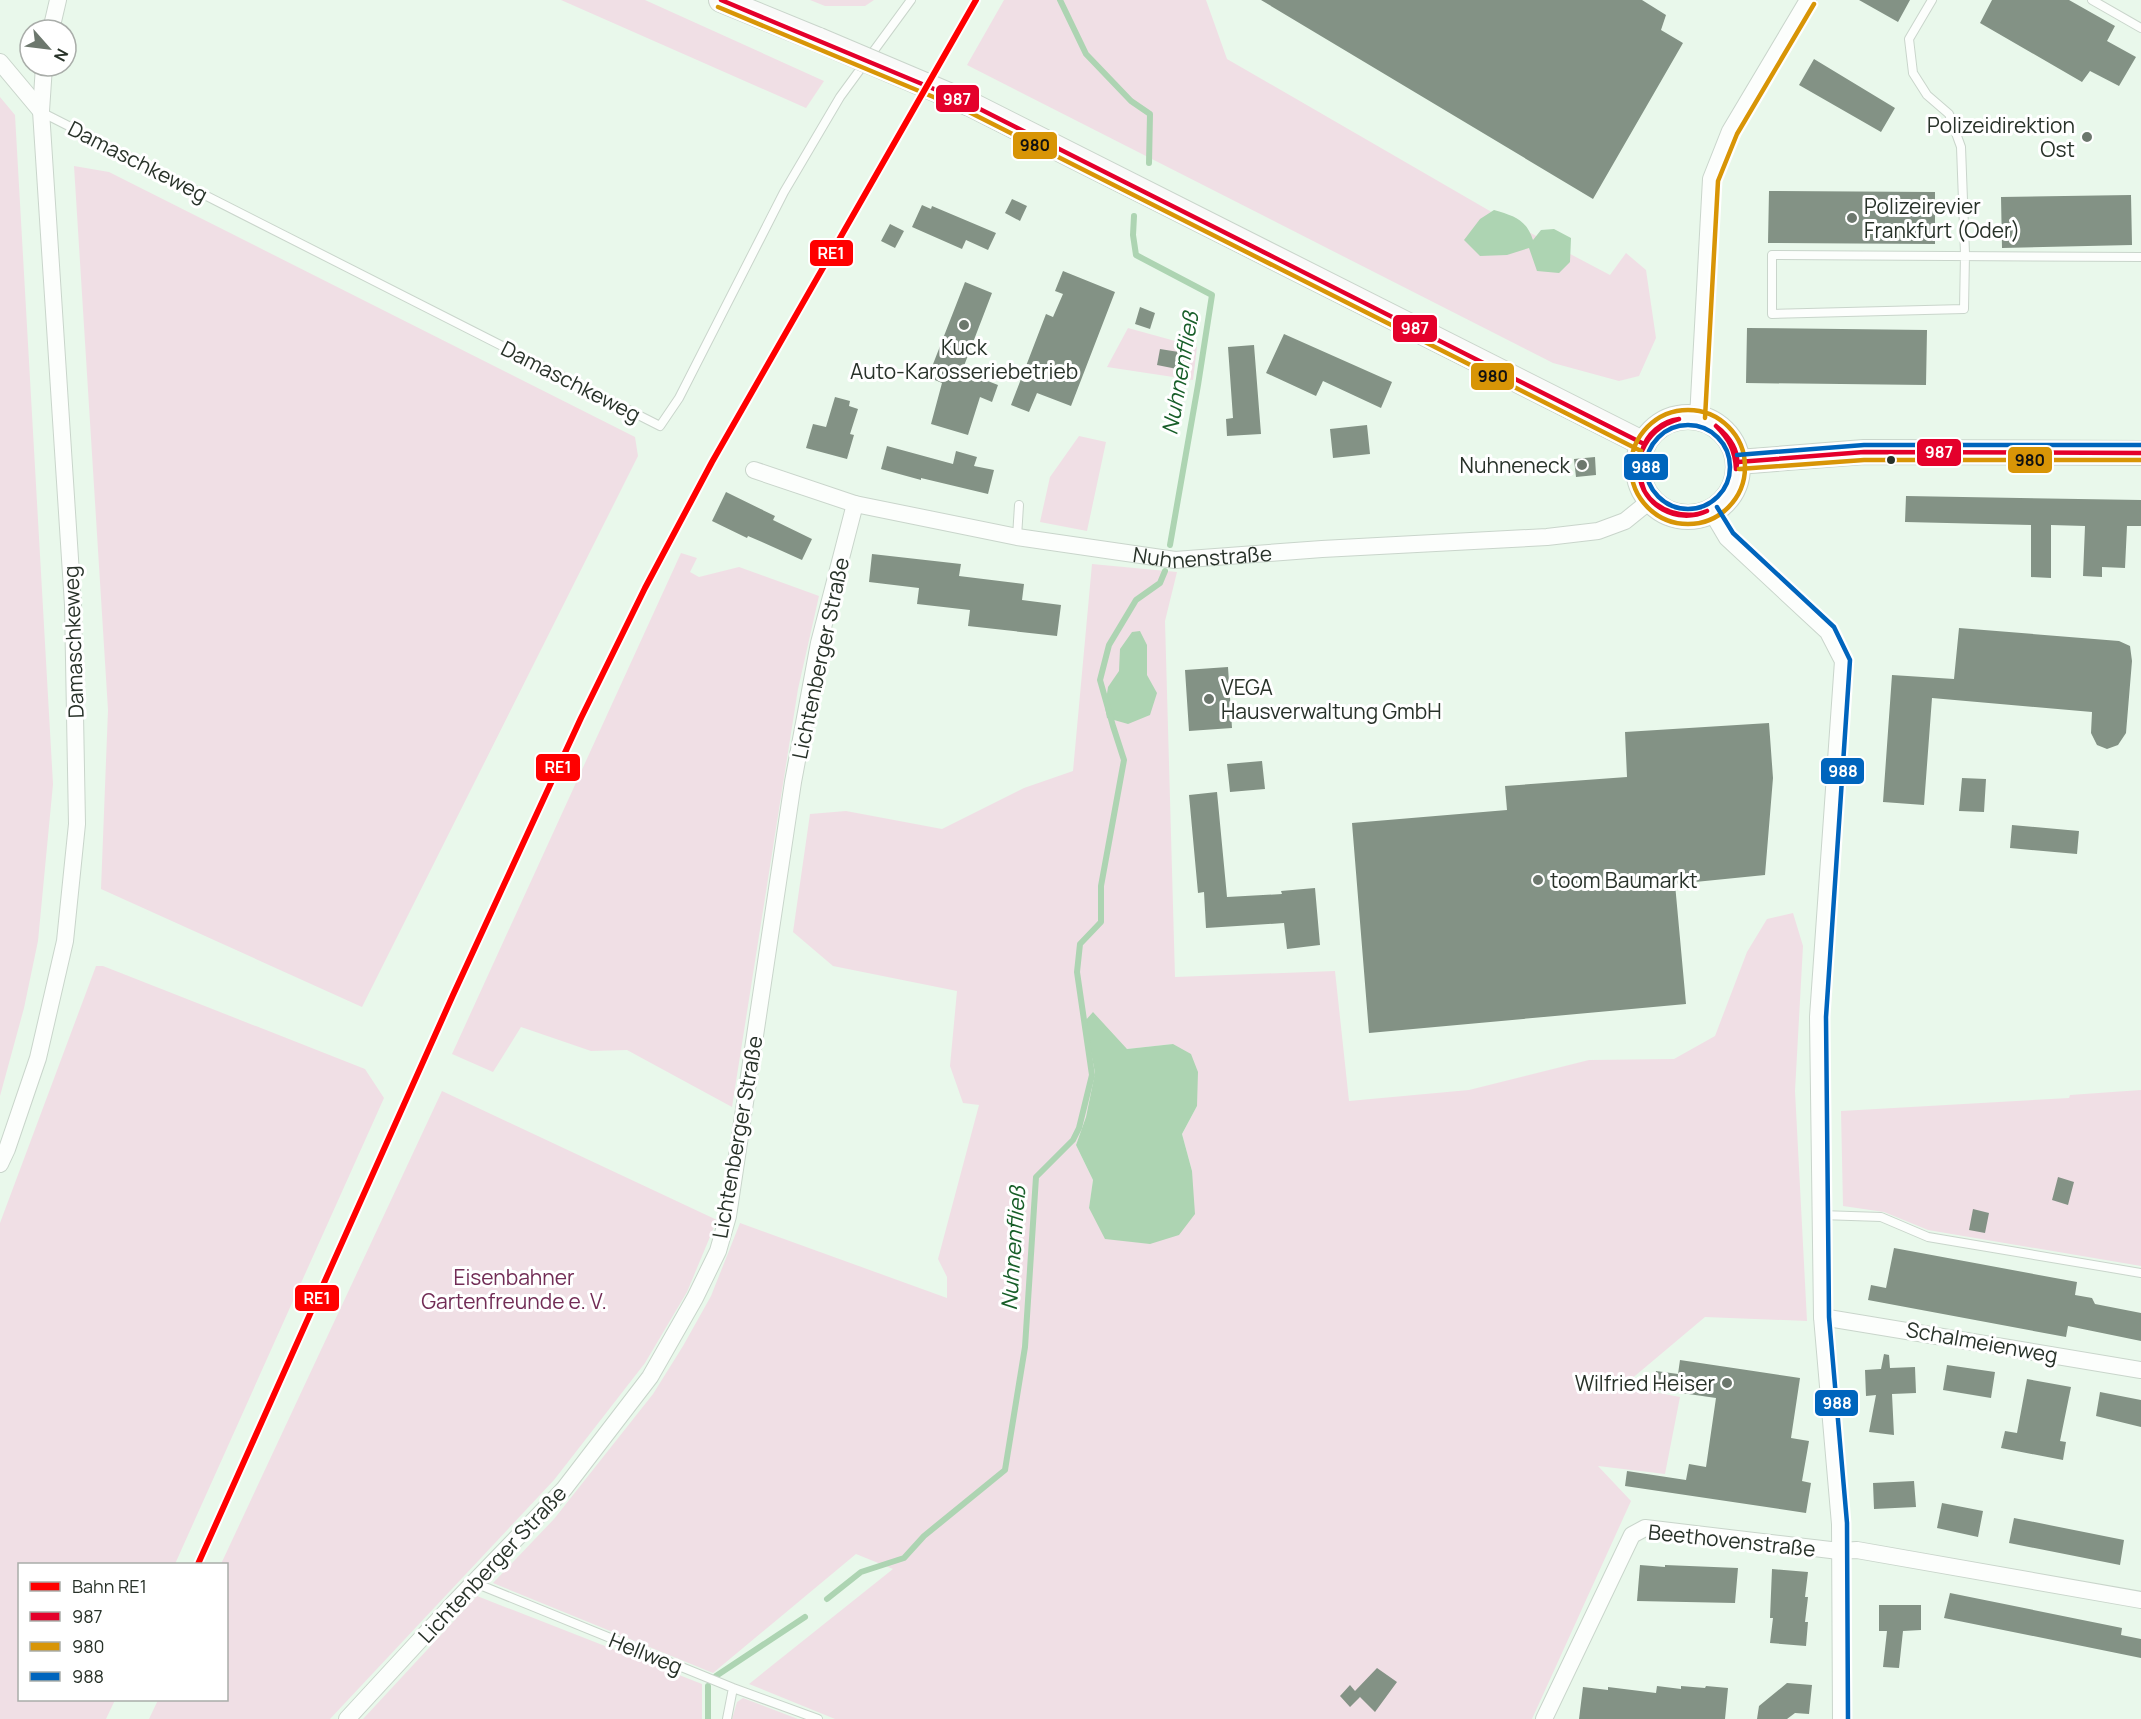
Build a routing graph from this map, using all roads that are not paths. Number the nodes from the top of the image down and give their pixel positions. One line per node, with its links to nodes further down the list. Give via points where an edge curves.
1 (58, 0): 7 (street)
2 (722, 0): 15 (main road, bridge, via 970,104)
3 (911, 0): 11 (lane, Damaschkeweg, via 840,97 790,183 679,398 660,426)
4 (1808, 0): 14 (street, via 1730,131 1711,179)
5 (1932, 0): 12 (lane, via 1909,39 1913,73 1927,95 1949,114 1961,147)
6 (2092, 0): 8 (lane)
7 (54, 18)
8 (2141, 28)
9 (0, 62): 11 (street, Damaschkeweg)
10 (43, 78): 11 (street, Damaschkeweg)
11 (41, 111): 24 (street, Damaschkeweg, via 72,593 77,824 65,941 38,1058)
12 (1965, 254): 12 (lane, via 1772,255 1772,314 1964,309); 13 (lane)
13 (2141, 257)
14 (1698, 418): 15 (main road, via 1662,424); 17 (main road, via 1713,423 1725,434)
15 (1644, 444): 19 (main road, via 1638,467)
16 (2141, 453): 17 (main road, via 1864,452)
17 (1738, 462): 22 (main road, via 1732,491)
18 (754, 470): 20 (street, Nuhnenstraße)
19 (1651, 500): 22 (main road, via 1664,511 1679,516); 23 (street, Nuhnenstraße, via 1625,520 1598,531 1176,560)
20 (855, 504): 23 (street, Nuhnenstraße); 30 (street, Lichtenberger Straße, via 819,643 793,782 728,1216 718,1251 650,1377 564,1489)
21 (1019, 505): 23 (lane)
22 (1711, 511): 25 (street, via 1727,538 1828,632 1843,661 1818,1017)
23 (1017, 537)
24 (0, 1164)
25 (1821, 1215): 26 (lane, via 1881,1217 1928,1237); 27 (street)
26 (2141, 1273)
27 (1822, 1317): 28 (street, Schalmeienweg); 29 (street)
28 (2141, 1370)
29 (1839, 1551): 31 (street, Beethovenstraße, via 1857,1550); 36 (street, Beethovenstraße, via 1645,1528 1632,1535); 37 (street)
30 (475, 1583): 32 (lane, Hellweg); 33 (street, Lichtenberger Straße)
31 (2141, 1600)
32 (733, 1688): 34 (lane); 35 (lane, Hellweg)
33 (347, 1719)
34 (727, 1719)
35 (818, 1719)
36 (1544, 1719)
37 (1841, 1719)

